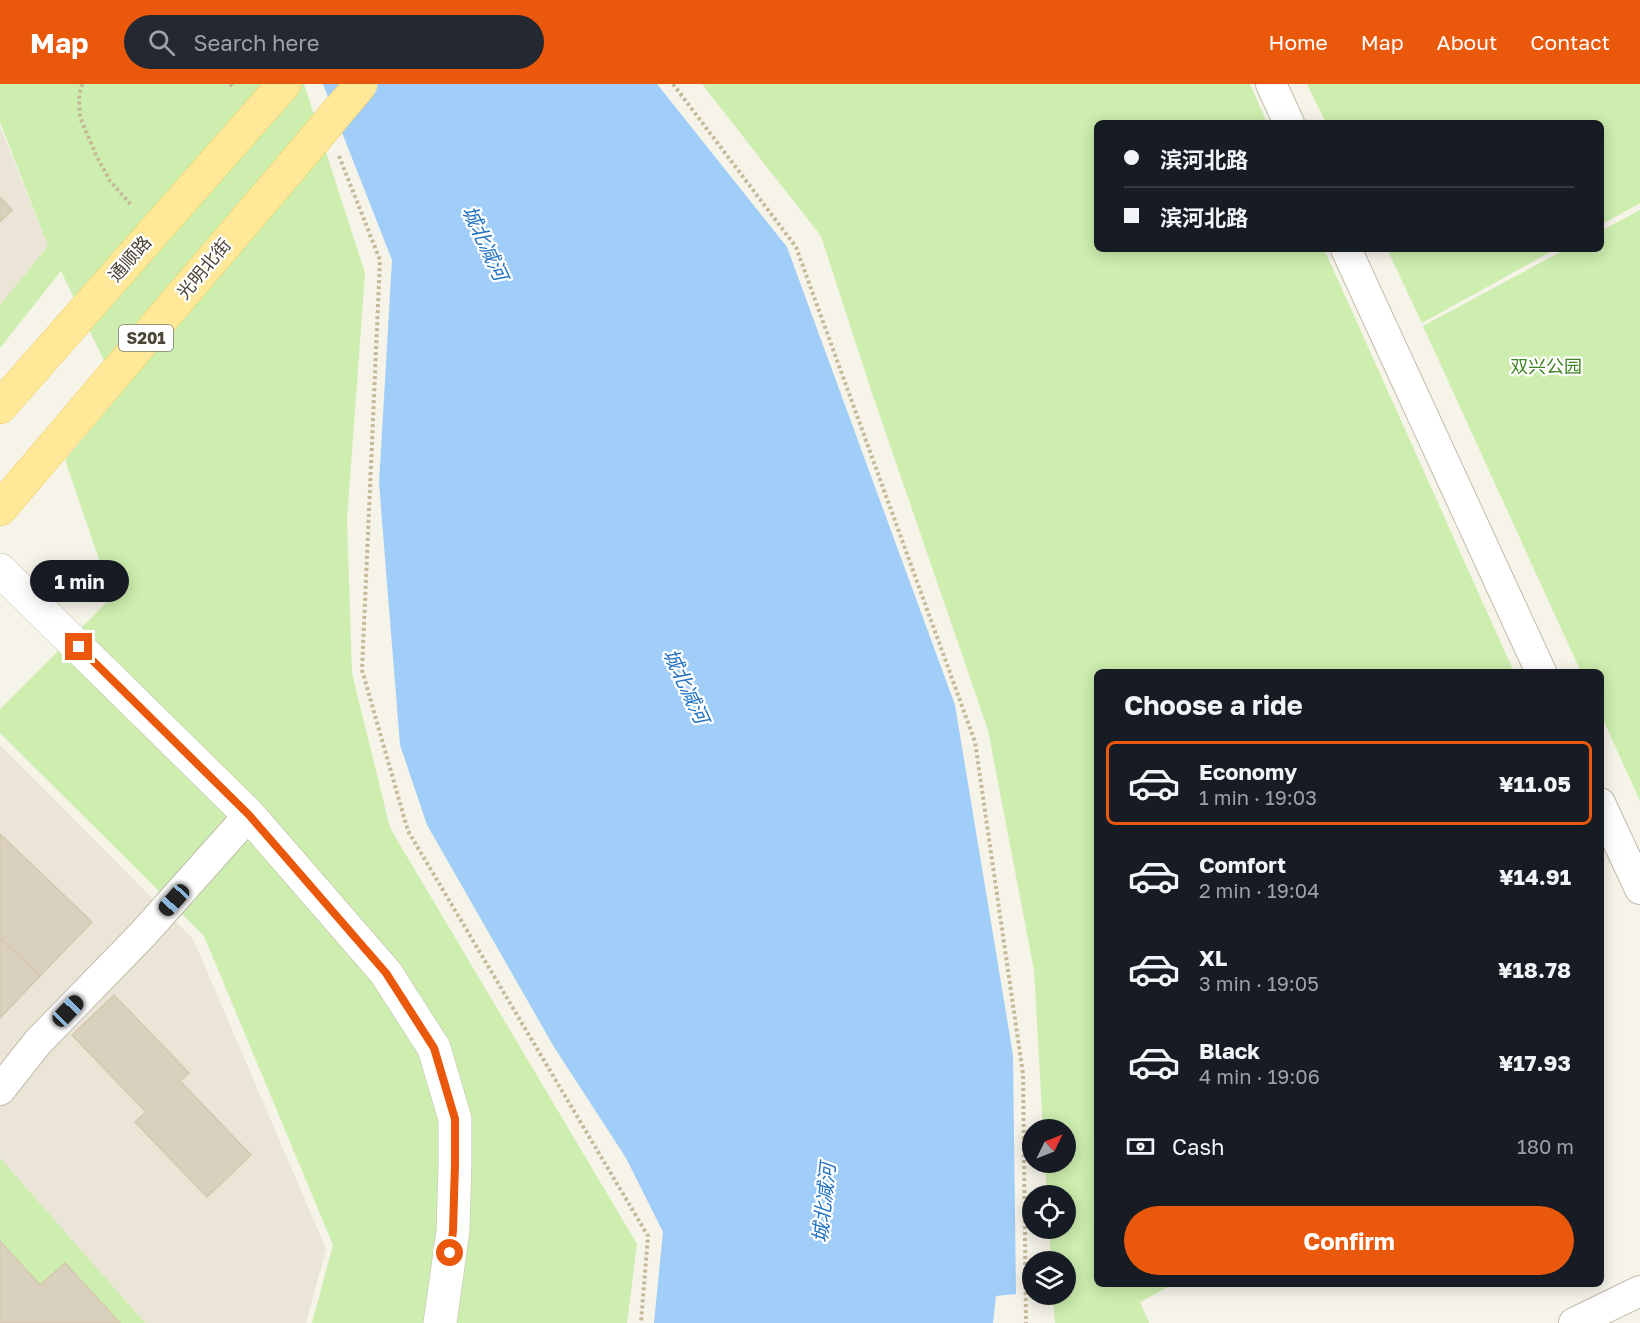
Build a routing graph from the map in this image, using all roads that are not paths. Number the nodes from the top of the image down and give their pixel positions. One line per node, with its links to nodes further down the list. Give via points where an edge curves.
1 (284, 84): 6 (main road, 通顺路)
2 (361, 84): 7 (main road, 光明北街 / S201, bridge)
3 (1271, 84): 4 (street)
4 (1288, 120)
5 (1347, 252): 9 (street)
6 (0, 407)
7 (0, 509)
8 (0, 570): 11 (street)
9 (1539, 669)
10 (1604, 812): 12 (street)
11 (249, 815): 13 (street, via 143,934 38,1042); 15 (street, via 386,973 434,1048 455,1119 453,1231)
12 (1640, 889)
13 (0, 1090)
14 (1640, 1291): 16 (street)
15 (440, 1323)
16 (1574, 1323)

